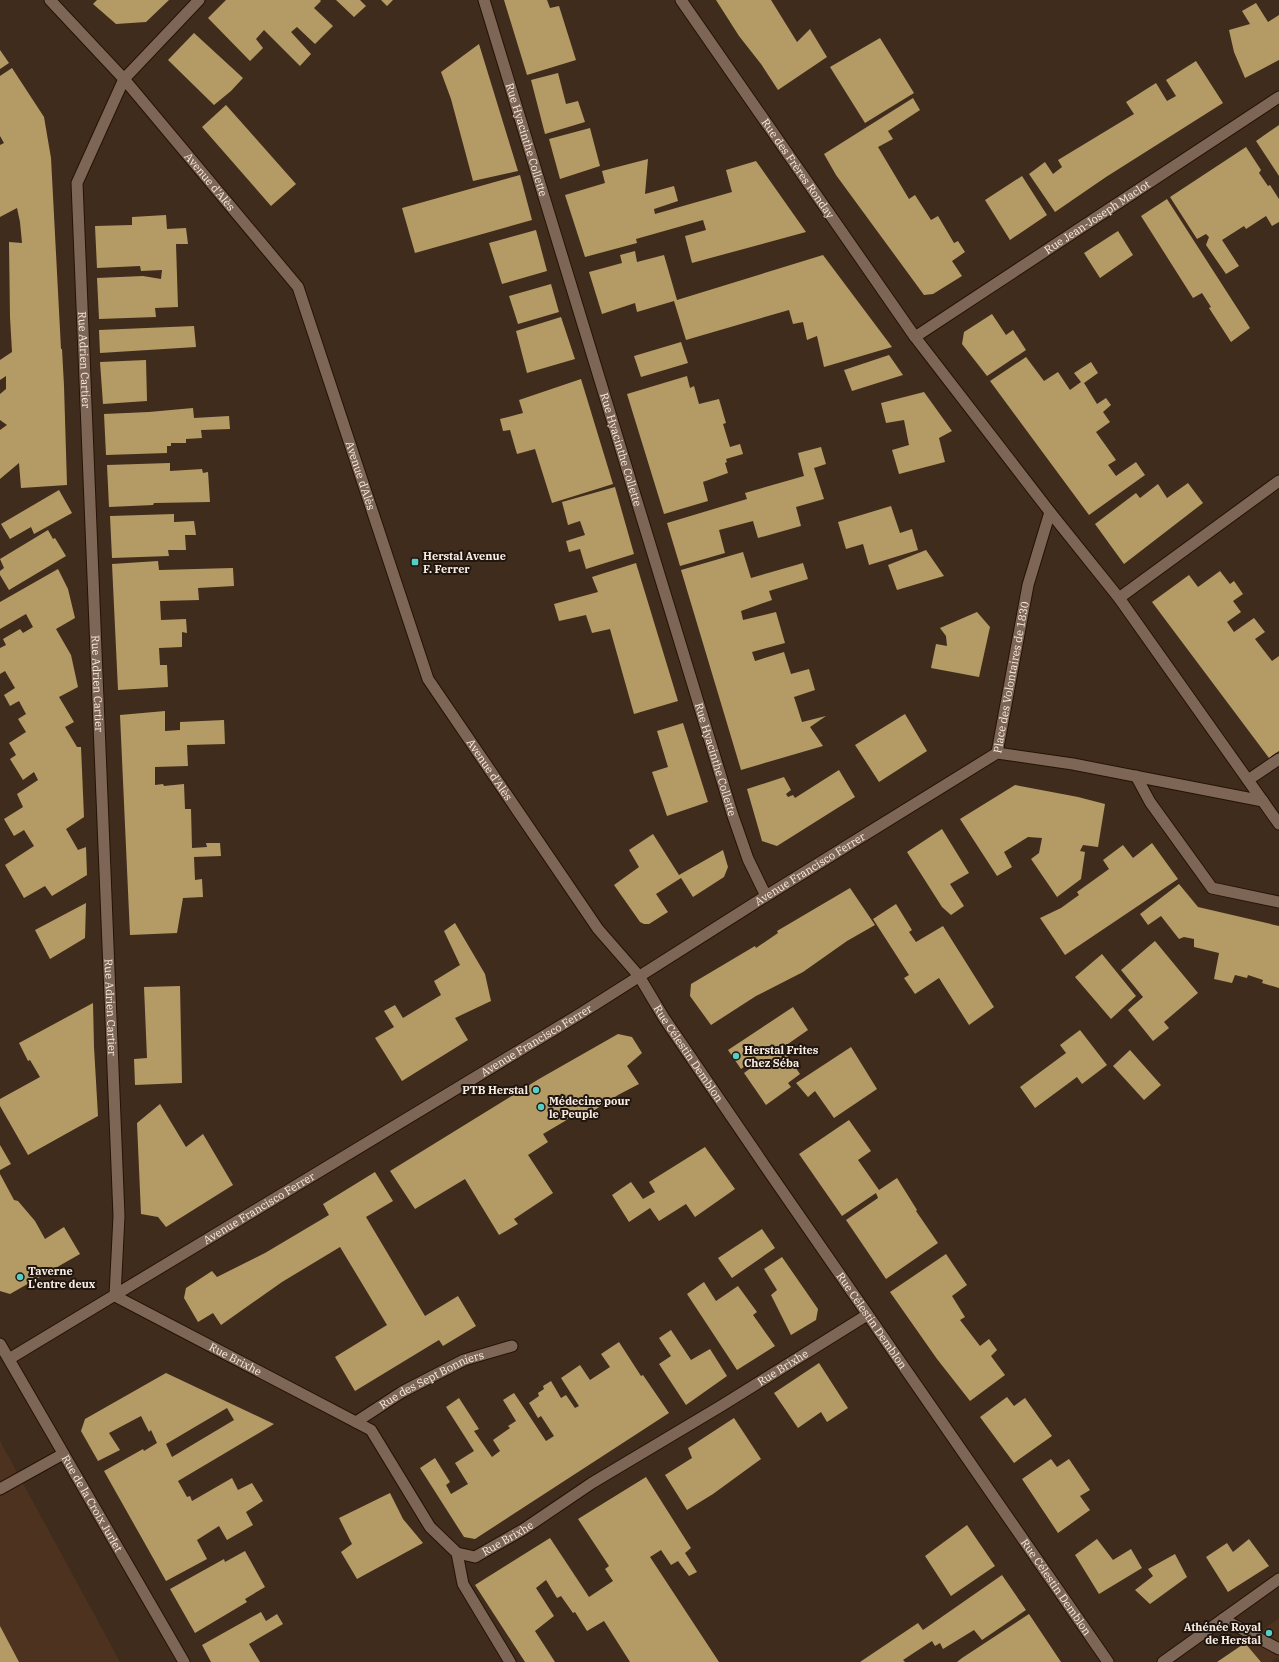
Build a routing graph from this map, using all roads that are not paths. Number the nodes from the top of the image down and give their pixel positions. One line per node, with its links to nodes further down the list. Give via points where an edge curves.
1 (50, 0): 5 (street, Avenue d'Alès)
2 (199, 0): 5 (street, Rue Adrien Cartier)
3 (484, 0): 17 (street, Rue Hyacinthe Collette, via 732,813 748,859)
4 (681, 0): 7 (street, Rue des Frères Ronday)
5 (124, 79): 19 (street, Avenue d'Alès, via 298,287 428,679 598,929); 20 (street, Rue Adrien Cartier, via 78,183 119,1216)
6 (1279, 97): 7 (street, Rue Jean-Joseph Maclot)
7 (915, 338): 9 (street)
8 (1279, 480): 10 (street)
9 (1050, 512): 10 (street); 11 (street, Place des Volontaires de 1830, via 1028,585)
10 (1119, 598): 14 (street)
11 (997, 753): 13 (street, Place des Volontaires de 1830); 17 (street, Avenue Francisco Ferrer)
12 (1279, 759): 14 (street)
13 (1136, 776): 15 (street, Place des Volontaires de 1830); 18 (street, via 1150,802 1212,888)
14 (1248, 780): 15 (street)
15 (1263, 801): 16 (street)
16 (1279, 824)
17 (766, 896): 19 (street, Avenue Francisco Ferrer)
18 (1279, 902)
19 (639, 976): 20 (street, Avenue Francisco Ferrer); 21 (street, Rue Célestin Demblon)
20 (115, 1296): 24 (street, Avenue Francisco Ferrer); 25 (street, Rue Brixhe)
21 (867, 1315): 28 (street, Rue Brixhe, via 592,1483 524,1530 475,1557); 34 (street, Rue Célestin Demblon)
22 (0, 1344): 24 (street, Rue de la Croix Jurlet)
23 (512, 1346): 25 (street, Rue des Sept Bonniers, via 464,1360 402,1392)
24 (9, 1359): 26 (street, Rue de la Croix Jurlet)
25 (356, 1422): 28 (street, Rue Brixhe, via 371,1430 430,1527)
26 (62, 1454): 27 (street); 32 (street, Rue de la Croix Jurlet)
27 (0, 1489)
28 (457, 1553): 33 (street, via 463,1584)
29 (1279, 1579): 30 (street)
30 (1223, 1619): 31 (street); 35 (street)
31 (1279, 1649)
32 (184, 1662)
33 (510, 1662)
34 (1108, 1662)
35 (1163, 1662)

